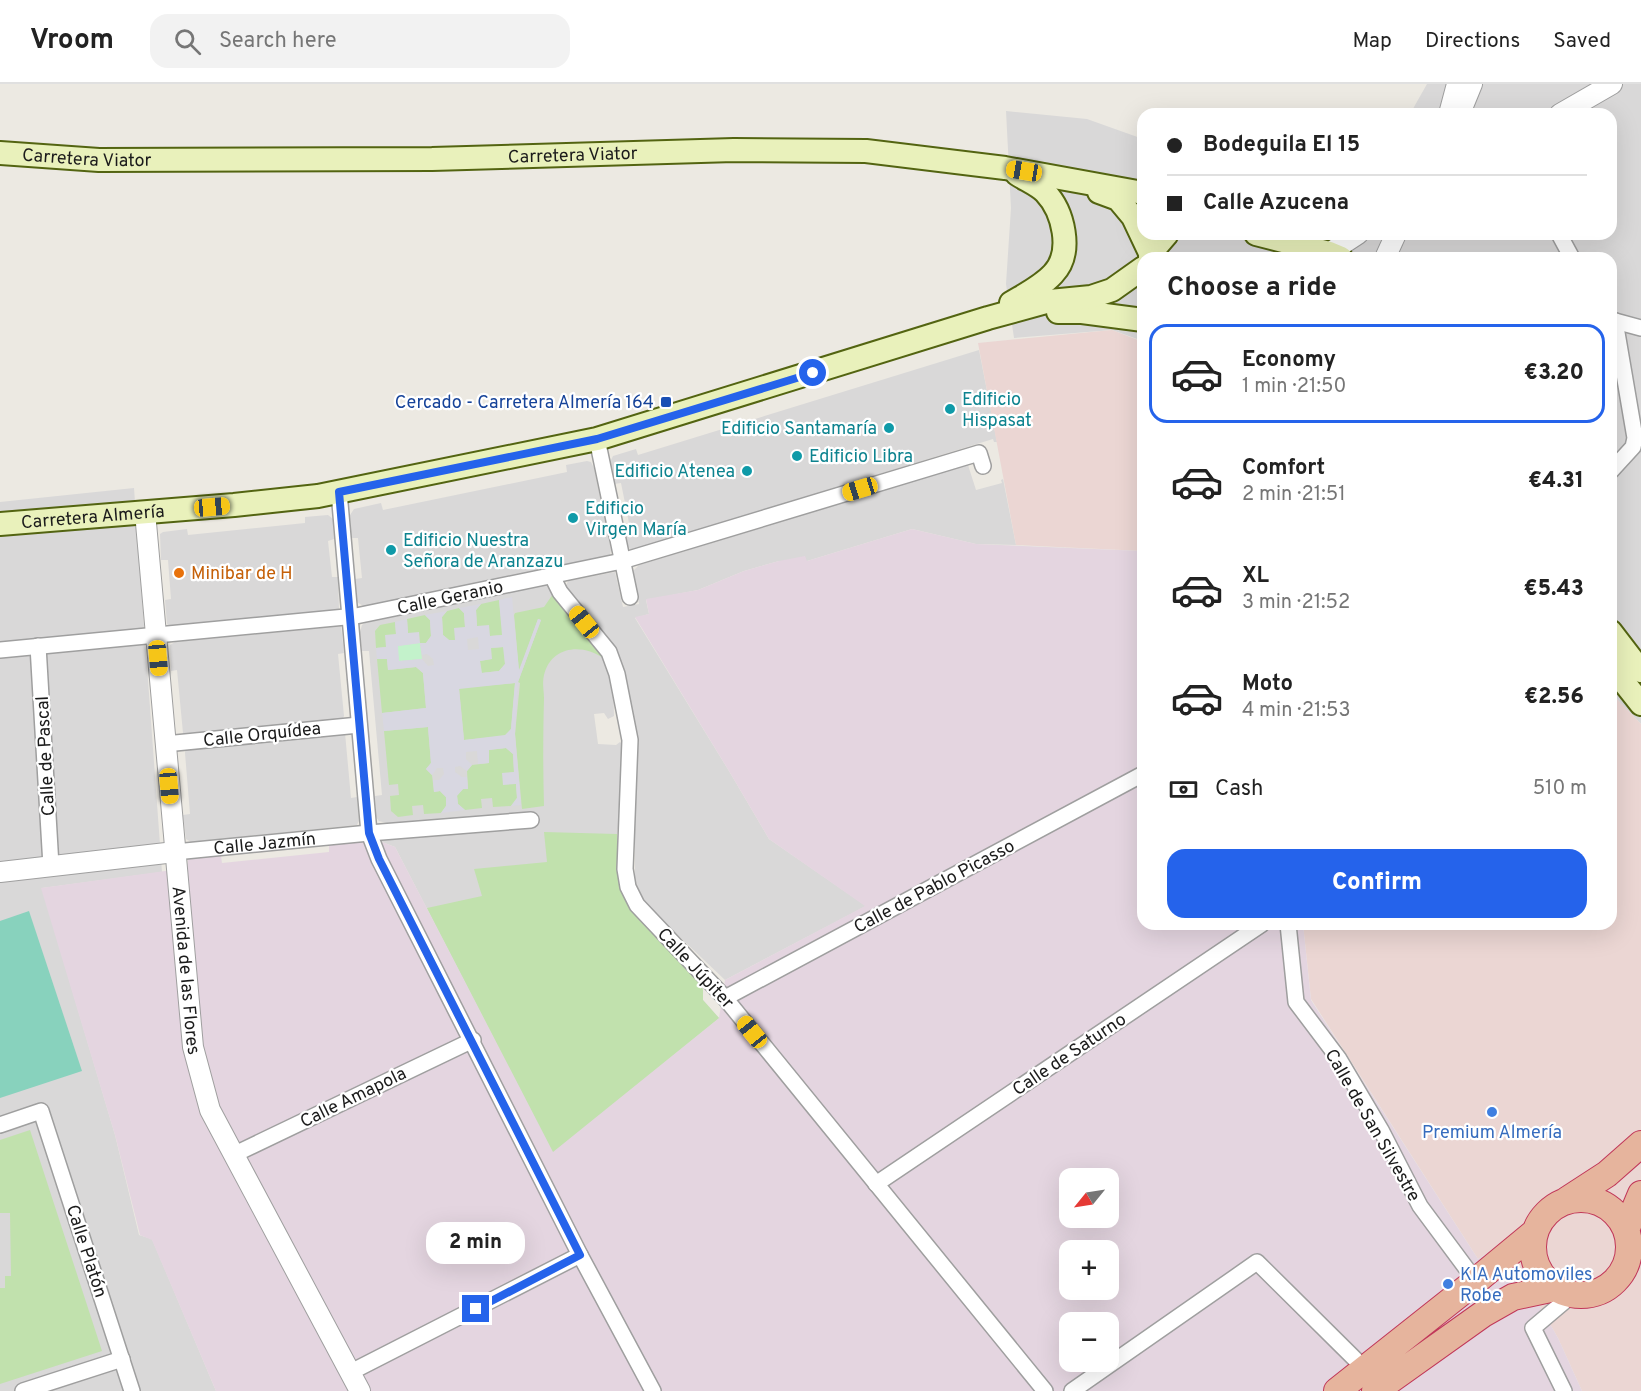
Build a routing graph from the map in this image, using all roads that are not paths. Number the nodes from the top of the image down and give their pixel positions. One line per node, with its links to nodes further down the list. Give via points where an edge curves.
1 (1457, 84): 4 (street)
2 (1472, 84): 5 (street)
3 (1612, 84): 6 (street)
4 (1455, 108)
5 (1461, 108)
6 (1570, 108)
7 (0, 153): 8 (main road, Carretera Viator, via 135,160 866,151)
8 (1005, 168): 9 (main road, Carretera Viator); 17 (main road, via 1045,191 1065,234 1056,272)
9 (1061, 177): 10 (main road, Carretera Viator); 11 (main road, via 1118,199)
10 (1137, 192)
11 (1137, 228)
12 (1279, 240): 14 (main road)
13 (1351, 240): 15 (street)
14 (1324, 252)
15 (1338, 252)
16 (1137, 269): 17 (main road, via 1112,290 1091,297 1050,301)
17 (988, 318): 18 (main road, via 1082,312); 22 (main road, Carretera Almería)
18 (1137, 319)
19 (1617, 321): 20 (street)
20 (1641, 328)
21 (1617, 341): 23 (street, via 1635,438 1633,447)
22 (597, 439): 25 (main road, Carretera Almería); 28 (street)
23 (1617, 464)
24 (983, 466): 28 (street, Calle Geranio, via 979,453)
25 (339, 492): 26 (main road, Carretera Almería); 31 (street)
26 (145, 512): 27 (main road, Carretera Almería); 32 (street, Avenida de las Flores)
27 (0, 524)
28 (622, 561): 29 (street, Calle Geranio); 30 (street)
29 (552, 576): 31 (street, Calle Geranio); 49 (street, Calle Júpiter, via 560,592 609,652 617,674 630,740 625,869 628,887 637,905)
30 (630, 597)
31 (350, 617): 32 (street, Calle Geranio); 39 (street)
32 (156, 636): 34 (street, Calle Geranio); 40 (street, Avenida de las Flores)
33 (1617, 640): 36 (main road)
34 (38, 646): 35 (street, Calle Geranio); 45 (street, Calle de Pascal)
35 (0, 650)
36 (1641, 671)
37 (1617, 674): 38 (main road)
38 (1641, 704)
39 (360, 724): 40 (street, Calle Orquídea); 43 (street)
40 (165, 744): 44 (street, Avenida de las Flores)
41 (1137, 777): 49 (street, Calle de Pablo Picasso)
42 (531, 820): 43 (street, Calle Jazmín)
43 (369, 833): 44 (street, Calle Jazmín); 50 (street)
44 (175, 852): 45 (street, Calle Jazmín); 53 (street, Avenida de las Flores, via 193,1047 210,1110)
45 (51, 866): 46 (street, Calle Jazmín)
46 (0, 872)
47 (1253, 930): 54 (street, Calle de Saturno)
48 (1289, 930): 60 (street, Calle de San Silvestre, via 1296,1002 1339,1059 1420,1206)
49 (725, 998): 54 (street, Calle Júpiter)
50 (473, 1040): 53 (street, Calle Amapola); 59 (street)
51 (0, 1125): 62 (street, Calle Platón, via 41,1111)
52 (1641, 1144): 56 (highway, via 1607,1174)
53 (233, 1155): 63 (street, Avenida de las Flores)
54 (876, 1184): 69 (street, Calle Júpiter)
55 (1641, 1194): 57 (highway)
56 (1566, 1200): 57 (highway, via 1604,1204); 58 (highway, via 1550,1209)
57 (1626, 1230): 61 (highway, via 1630,1248 1624,1269 1613,1284 1589,1295)
58 (1534, 1232): 60 (highway); 61 (highway, via 1533,1252 1538,1269)
59 (580, 1255): 63 (street); 68 (street)
60 (1477, 1281): 64 (highway)
61 (1564, 1292): 64 (highway, via 1513,1298); 72 (street, via 1533,1328)
62 (122, 1359): 65 (street); 66 (street, Calle Platón)
63 (351, 1372): 67 (street, Avenida de las Flores)
64 (1375, 1381): 70 (street, via 1257,1262); 71 (highway)
65 (23, 1391)
66 (132, 1391)
67 (360, 1391)
68 (653, 1391)
69 (1045, 1391)
70 (1071, 1391)
71 (1337, 1391)
72 (1564, 1391)

